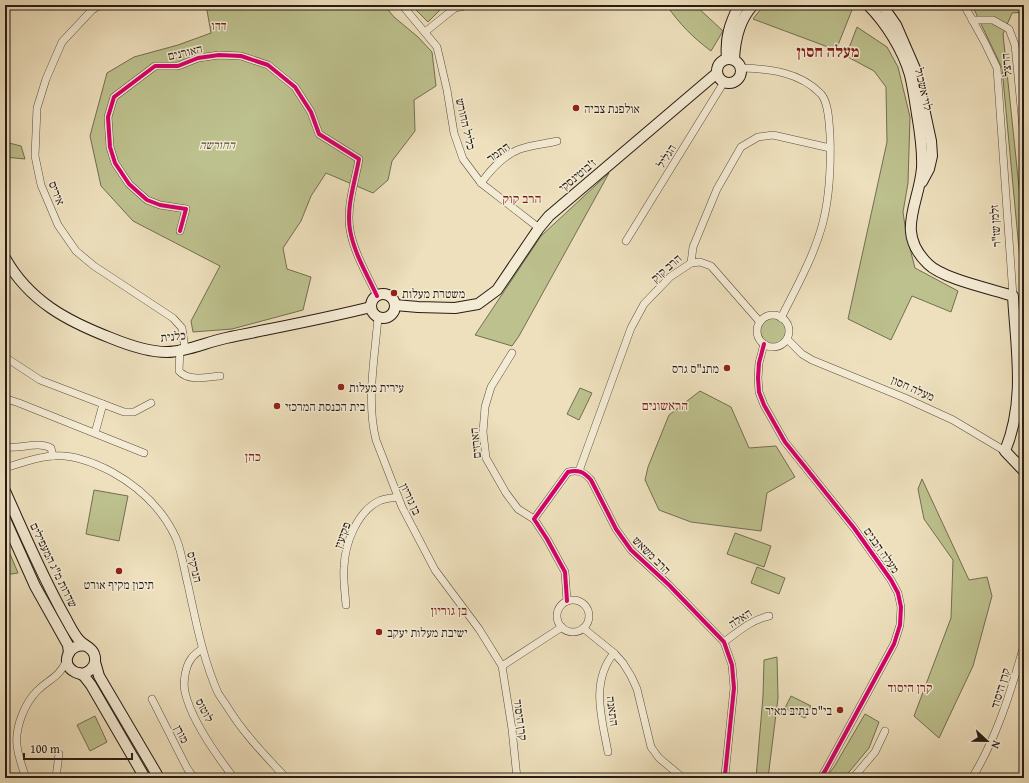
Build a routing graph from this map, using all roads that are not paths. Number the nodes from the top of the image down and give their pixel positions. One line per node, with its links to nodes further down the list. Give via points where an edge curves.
1 (100, 5): 36 (street, איריס, via 62,42 46,79 37,108 35,156 41,185 58,225 76,251 94,266 173,318 182,328)
2 (402, 5): 12 (street, כליל החורש)
3 (469, 5): 12 (street, via 455,8)
4 (739, 5): 13 (street, via 727,34 726,46)
5 (752, 5): 13 (street, via 740,25)
6 (868, 5): 21 (street, לוי אשכול, via 888,30 910,74 922,141 922,169)
7 (882, 5): 21 (street, לוי אשכול, via 896,25 916,71 931,141 932,156 929,169)
8 (964, 5): 11 (street, זלמן שז"ר)
9 (1020, 5): 10 (street)
10 (1024, 9)
11 (972, 20): 17 (street, הרצל, via 993,20 1009,29 1015,45); 28 (street, זלמן שז"ר, via 997,68)
12 (425, 32): 20 (street, כליל החורש, via 437,47 462,159)
13 (731, 59): 14 (street, via 738,61); 15 (street, via 720,62)
14 (742, 68): 16 (street, via 739,79 732,83); 19 (street, via 773,70 792,75 822,95 828,112)
15 (717, 73): 16 (street); 22 (street, ז'בוטינסקי, via 549,216)
16 (724, 82): 24 (street, הגליל)
17 (1024, 138)
18 (557, 141): 20 (street, התמר, via 520,149 501,160)
19 (830, 148): 26 (street, הרב קוק, via 773,135 758,137 741,147 717,189 693,247); 32 (street, via 826,209 816,246)
20 (481, 183): 22 (street, כליל החורש)
21 (918, 189): 28 (street, לוי אשכול, via 910,231 915,248 929,265 946,275)
22 (539, 228): 29 (street, ז'בוטינסקי, via 497,290 478,304 455,308)
23 (180, 231): 27 (street, האורנים, via 186,209 160,206 147,200 129,184 115,163 110,147 108,117 114,97 155,66 178,66 198,58 219,54 242,56 268,65 295,87 311,112 320,134 359,160 350,206 350,229 357,253)
24 (626, 241)
25 (5, 258): 36 (street, כלנית, via 12,271 40,300 74,323 141,348 167,352)
26 (691, 263): 33 (street, via 700,262 711,266); 50 (street, הרב קוק, via 670,277 644,304 631,328)
27 (377, 296): 29 (street, via 389,295); 30 (street, via 372,300)
28 (1013, 296): 39 (street, זלמן שז"ר)
29 (395, 305): 31 (street, via 390,316)
30 (371, 307): 31 (street); 36 (street, כלנית)
31 (378, 317): 53 (street, בן גוריון, via 371,404 373,430)
32 (781, 318): 33 (street, via 772,315); 34 (street, via 789,329)
33 (760, 322): 35 (street, via 757,331)
34 (787, 339): 35 (street, via 779,346 769,347); 46 (street, מעלה חסון, via 812,360 953,420)
35 (764, 344): 85 (street, מעלה הבנים, via 758,378 759,392 764,405 785,442 888,575 898,593 901,607 900,625 894,644)
36 (183, 349): 40 (street, איריס, via 178,371 184,376)
37 (512, 353): 55 (street, הארזים, via 491,387 485,407 483,432 486,458 518,509)
38 (5, 358): 43 (street, via 40,380)
39 (1021, 362): 46 (street, זלמן שז"ר, via 1017,405 1011,436)
40 (220, 376)
41 (5, 403): 44 (street, via 10,400)
42 (151, 403): 43 (street, via 134,412 124,412)
43 (103, 404): 44 (street)
44 (95, 433): 47 (street)
45 (5, 444): 48 (street, via 7,447 15,448 45,445 51,448)
46 (1005, 451): 51 (street, מעלה חסון)
47 (144, 453)
48 (53, 456): 49 (street, הנרקיס, via 32,459); 64 (street, הנרקיס, via 74,457 92,462 128,481 152,501 167,521 176,539)
49 (5, 468)
50 (579, 471): 55 (street, via 568,472); 61 (street, הרב משאש, via 591,480 616,529 631,550)
51 (1024, 471)
52 (5, 490): 63 (street, שדרות מ"ג המעפילים, via 46,581 76,636)
53 (398, 497): 57 (street, פקיעין, via 381,500 367,508 354,527 344,567); 68 (street, בן גוריון, via 435,570)
54 (5, 519): 66 (street, שדרות מ"ג המעפילים, via 35,586 68,645)
55 (534, 519): 56 (street, via 565,572)
56 (567, 601): 59 (street, via 558,613); 60 (street, via 582,602 588,610 589,620)
57 (346, 605)
58 (770, 616): 61 (street, האלה, via 758,618 747,624)
59 (562, 627): 60 (street, via 575,631); 68 (street)
60 (583, 628): 65 (street)
61 (724, 642): 84 (street, הרב משאש, via 732,665 734,688)
62 (1024, 645): 87 (street, קרן היסוד, via 1002,717 985,757)
63 (86, 646): 66 (street, via 74,647); 67 (street, via 94,654)
64 (202, 649): 80 (street, לוטוס, via 190,660 185,674 184,691 191,710); 81 (street, הנרקיס, via 219,694 239,726)
65 (614, 653): 73 (street, התאנה, via 605,666 599,689); 83 (street, via 623,663 637,689 651,747 658,758)
66 (68, 657): 69 (street, via 71,669); 70 (street)
67 (95, 662): 69 (street, via 88,672); 78 (street, via 99,676)
68 (502, 666): 82 (street, קרן היסוד)
69 (77, 672): 70 (street); 77 (street, via 91,685)
70 (60, 674): 75 (street, via 37,691 20,720 17,744)
71 (152, 699): 79 (street, מורן, via 186,768)
72 (885, 731): 86 (street, via 875,752)
73 (608, 752)
74 (59, 754): 76 (street)
75 (26, 778)
76 (56, 778)
77 (145, 778)
78 (159, 778)
79 (194, 778)
80 (234, 778)
81 (286, 778)
82 (517, 778)
83 (682, 778)
84 (723, 778)
85 (820, 778)
86 (853, 778)
87 (972, 778)

